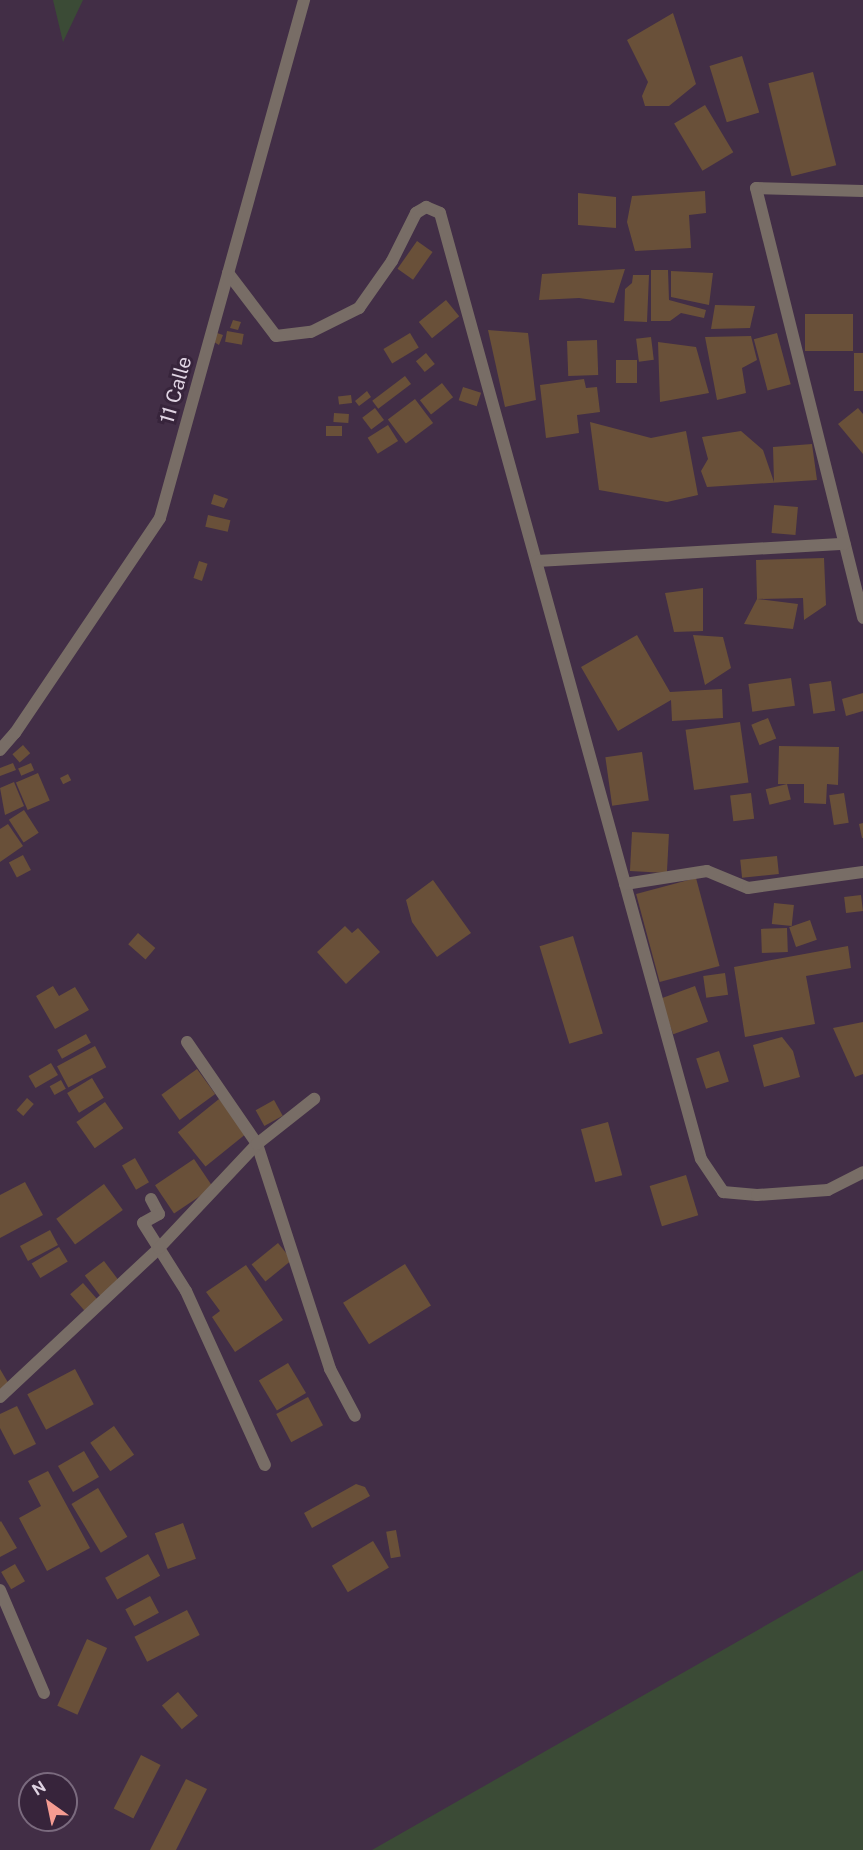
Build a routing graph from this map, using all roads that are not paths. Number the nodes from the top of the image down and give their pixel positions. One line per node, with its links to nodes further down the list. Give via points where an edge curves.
1 (304, 0): 3 (street, 11 Calle)
2 (863, 191): 4 (street, via 756,188)
3 (228, 273): 5 (street, via 276,336 311,332 358,308 392,261 416,213 426,207 440,213); 7 (street, 11 Calle, via 160,518)
4 (845, 544): 5 (street); 6 (street)
5 (537, 561): 9 (street)
6 (863, 618)
7 (0, 750)
8 (863, 872): 9 (street, via 748,888 707,872)
9 (625, 884): 13 (street, via 698,1148 723,1192 757,1195 828,1190)
10 (187, 1042): 12 (street)
11 (314, 1100): 12 (street)
12 (257, 1144): 15 (street); 17 (street, via 330,1369)
13 (863, 1172)
14 (151, 1199): 15 (street, via 159,1214 143,1223)
15 (159, 1248): 16 (street); 18 (street, via 186,1291)
16 (0, 1397)
17 (355, 1416)
18 (265, 1464)
19 (0, 1590): 20 (street)
20 (44, 1693)

